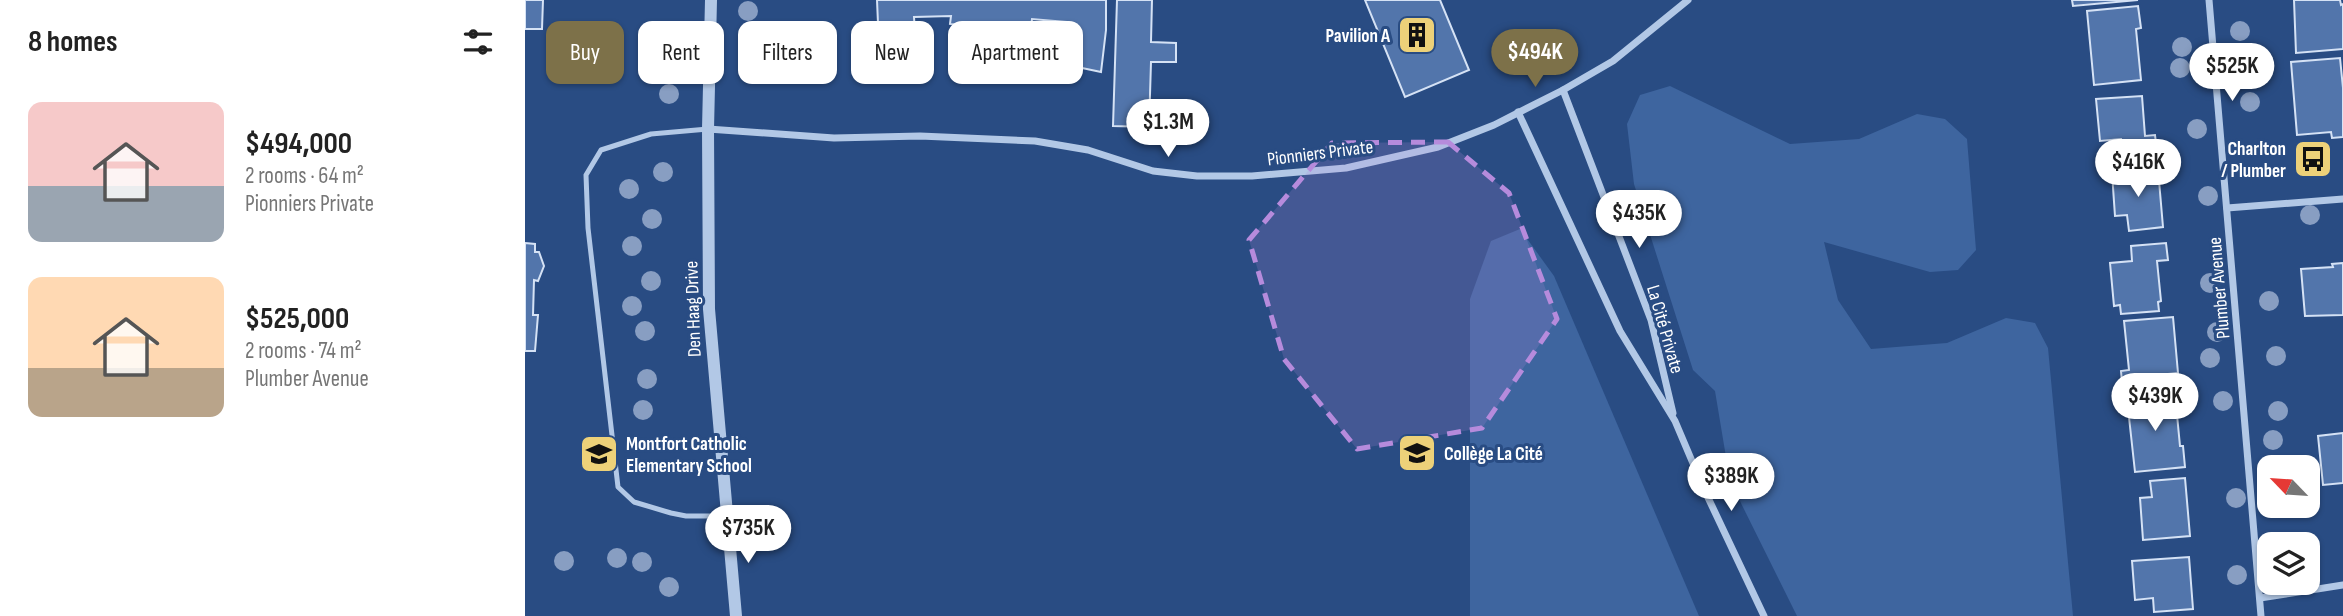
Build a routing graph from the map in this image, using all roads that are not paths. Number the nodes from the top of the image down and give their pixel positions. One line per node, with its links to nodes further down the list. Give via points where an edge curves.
1 (711, 0): 6 (street, Den Haag Drive)
2 (1688, 0): 4 (street, Pionniers Private, via 1613,61)
3 (2209, 0): 8 (street, Plumber Avenue)
4 (1563, 90): 5 (street, Pionniers Private); 9 (street, La Cité Private, via 1651,320)
5 (1518, 113): 6 (street, Pionniers Private, via 1438,147 1375,163 1252,176 1153,171 1088,150 1035,141 819,137); 9 (street, La Cité Private, via 1620,331)
6 (708, 129): 10 (street, Den Haag Drive, via 709,309); 10 (lane, via 651,134 601,150 586,175 588,228 618,487 634,502 671,513)
7 (2343, 199): 8 (street)
8 (2227, 208): 12 (street, Plumber Avenue)
9 (1675, 421): 14 (street, La Cité Private)
10 (726, 516): 13 (street, Den Haag Drive)
11 (2343, 585): 12 (street)
12 (2260, 598): 15 (street, Plumber Avenue)
13 (736, 616)
14 (1764, 616)
15 (2261, 616)

